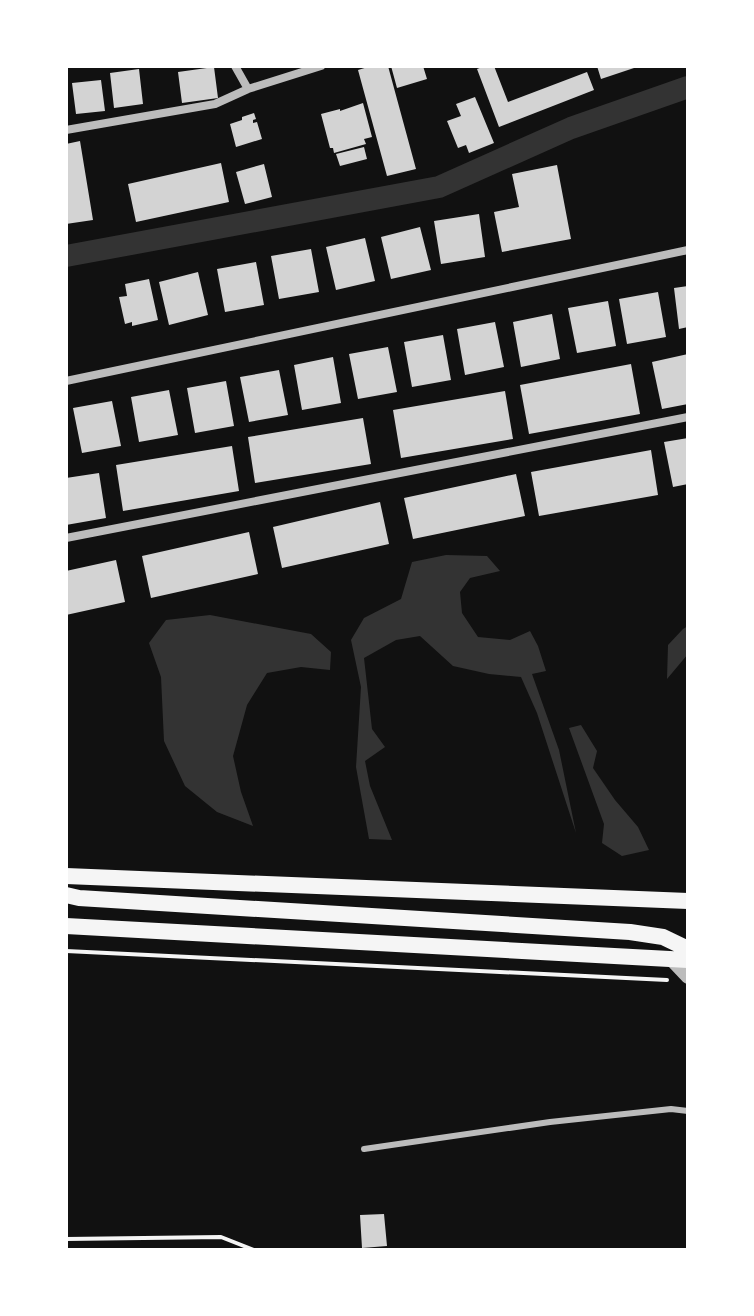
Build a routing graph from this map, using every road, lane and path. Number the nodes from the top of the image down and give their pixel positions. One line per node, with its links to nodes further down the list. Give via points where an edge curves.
1 (235, 66): 3 (street)
2 (321, 66): 3 (street)
3 (248, 89): 4 (street, via 215,104)
4 (66, 130)
5 (688, 250): 6 (street)
6 (66, 381)
7 (688, 417): 8 (street)
8 (66, 538)
9 (66, 876): 11 (main road)
10 (66, 895): 13 (main road, via 630,932 663,937)
11 (688, 901)
12 (66, 926): 15 (main road)
13 (688, 949)
14 (66, 951): 16 (path)
15 (680, 960): 16 (street)
16 (681, 979)
17 (688, 1111): 18 (lane, via 550,1122)
18 (364, 1149)
19 (66, 1239): 20 (path, via 221,1237)
20 (254, 1250)

